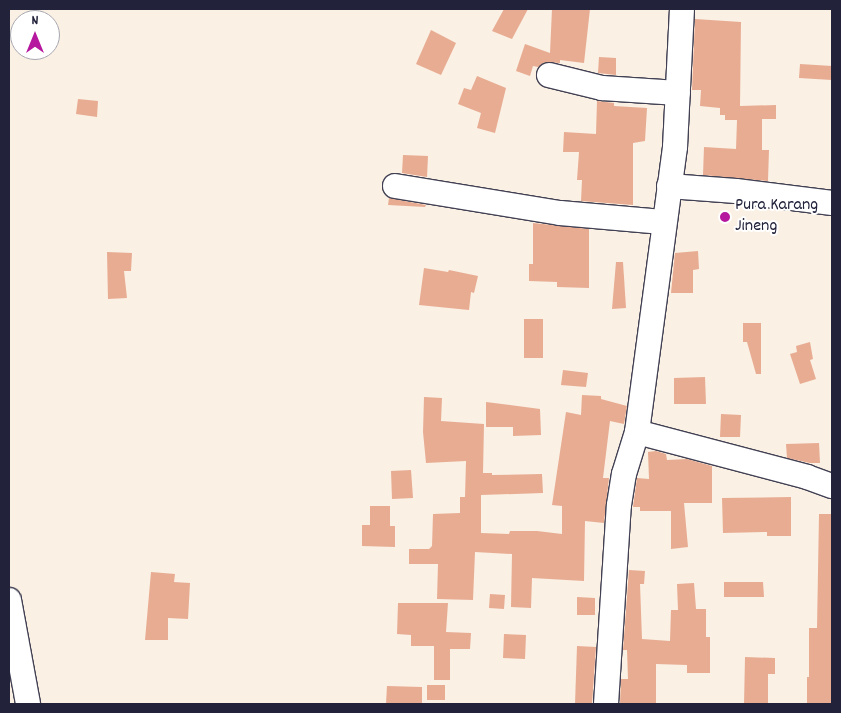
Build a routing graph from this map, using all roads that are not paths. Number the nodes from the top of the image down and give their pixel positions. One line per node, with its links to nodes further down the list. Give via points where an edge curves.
1 (682, 9): 3 (street)
2 (549, 75): 3 (street, via 602,88)
3 (678, 93): 5 (street)
4 (395, 186): 7 (street, via 560,213)
5 (669, 186): 6 (street); 7 (street)
6 (832, 203)
7 (663, 222): 8 (street)
8 (637, 432): 9 (street); 12 (street, via 618,505)
9 (832, 486)
10 (9, 600): 11 (street)
11 (28, 704)
12 (606, 704)

